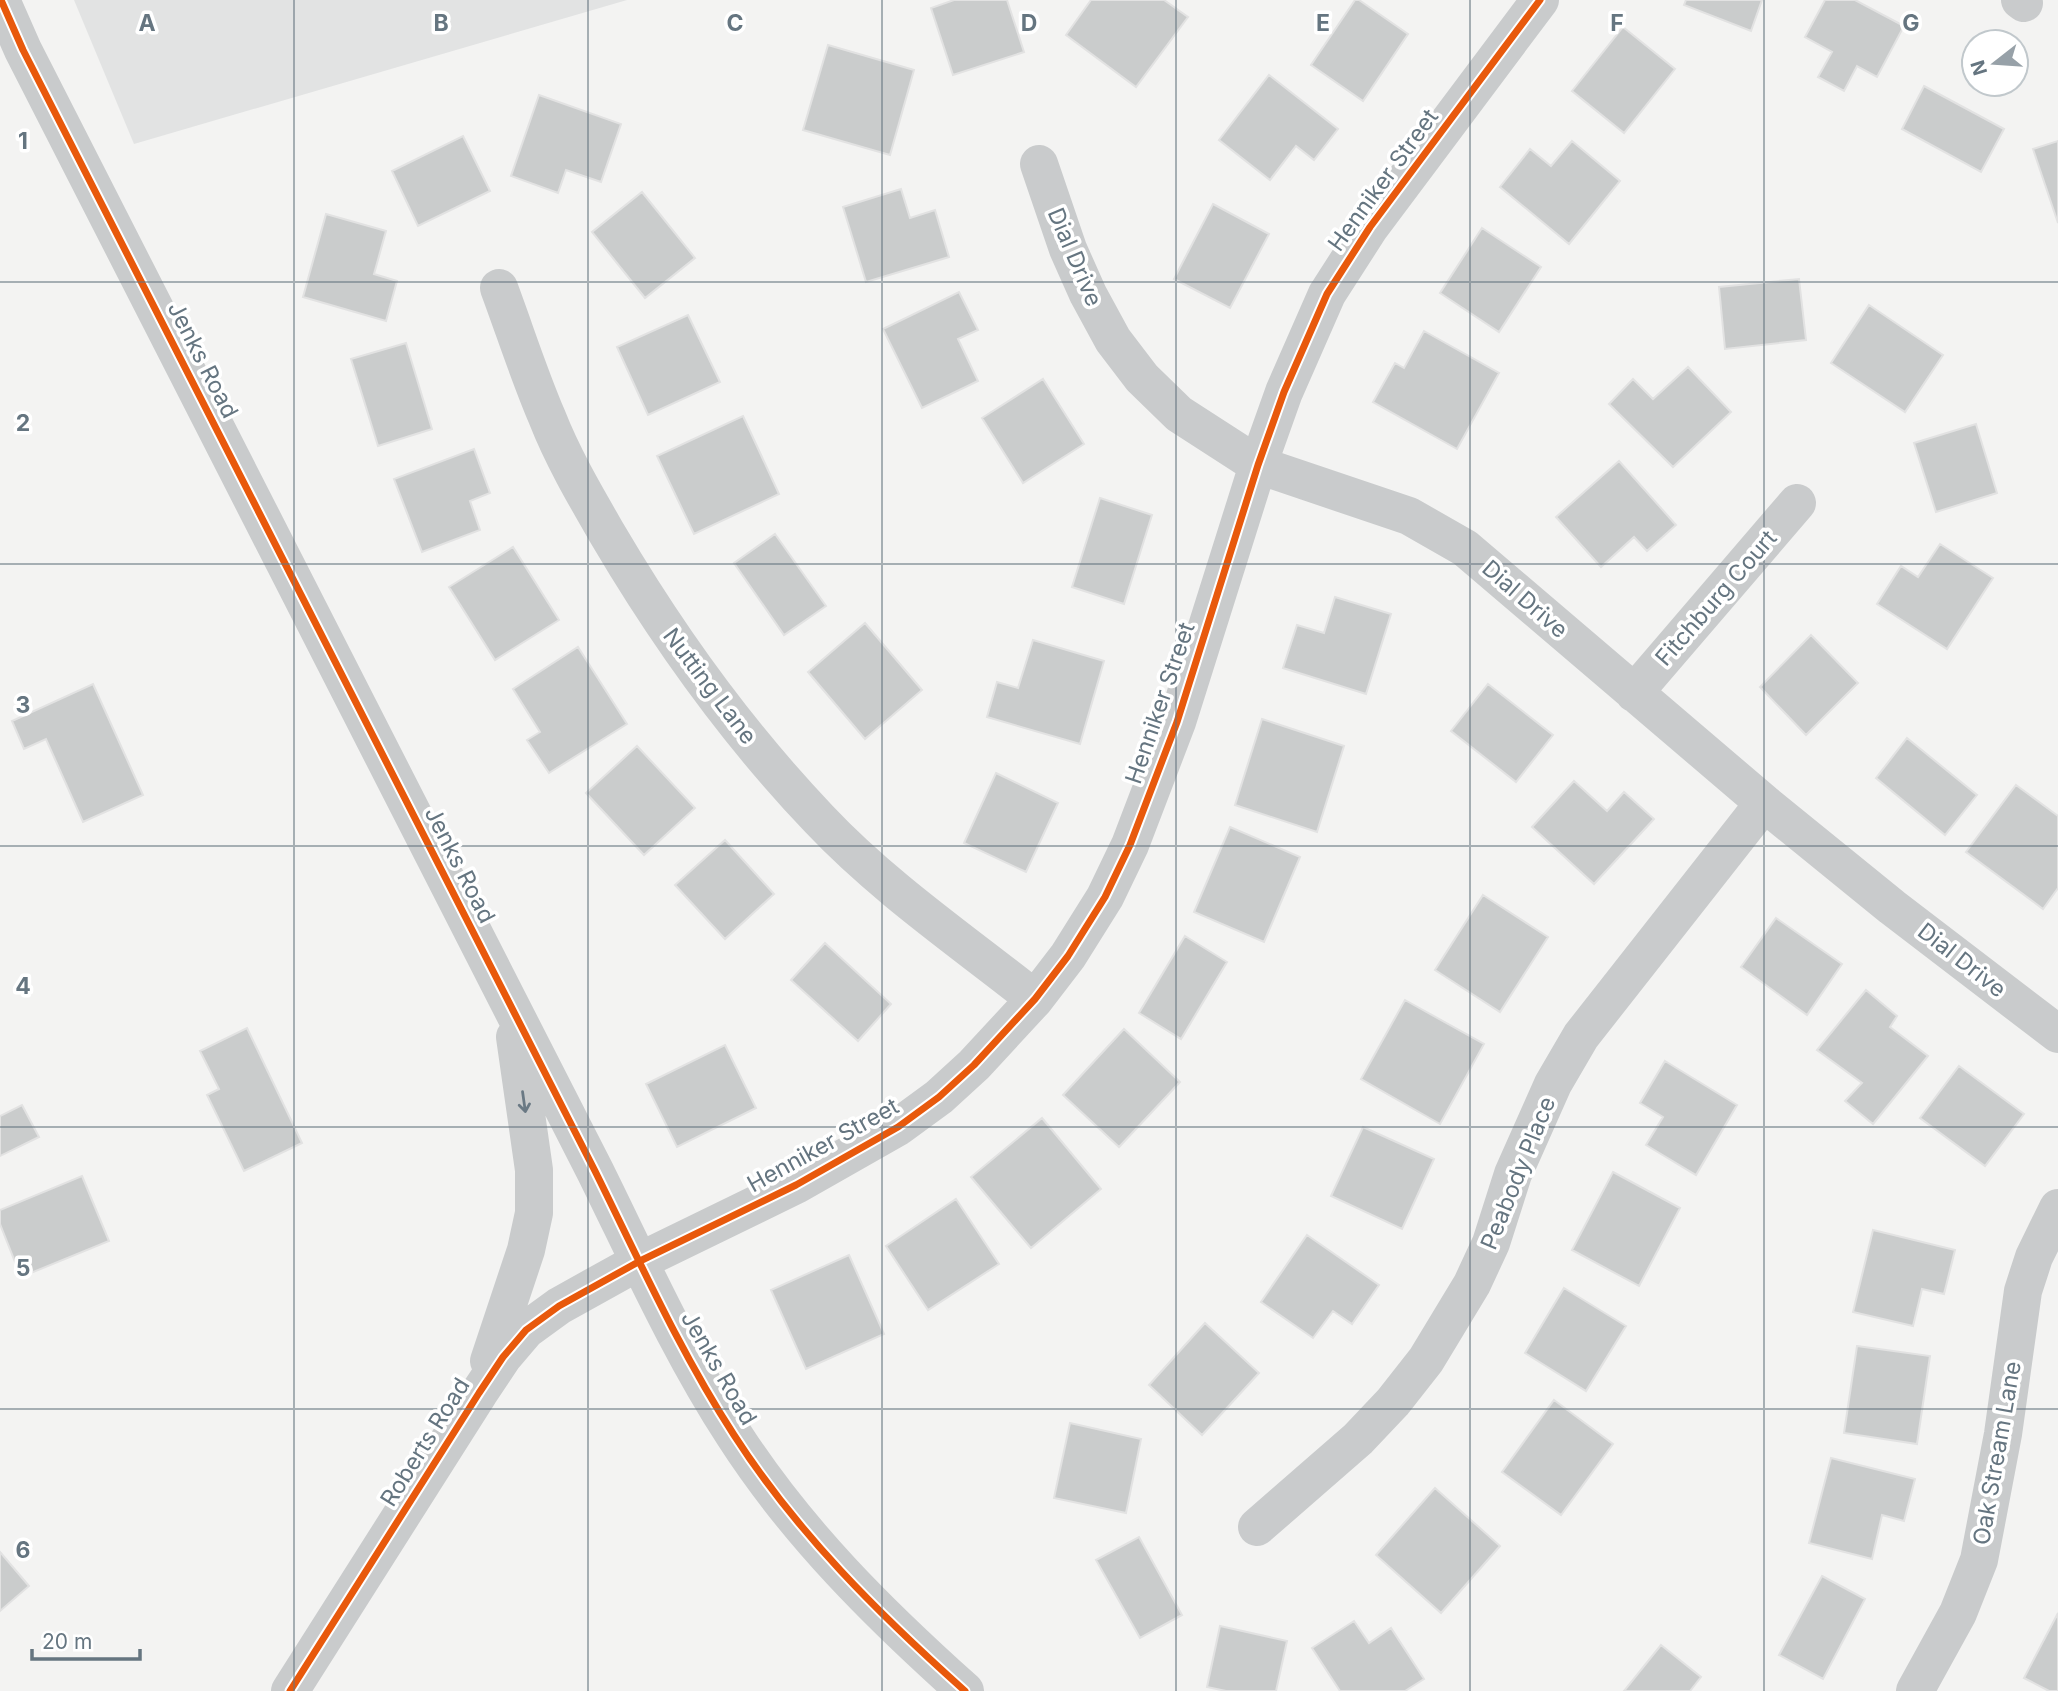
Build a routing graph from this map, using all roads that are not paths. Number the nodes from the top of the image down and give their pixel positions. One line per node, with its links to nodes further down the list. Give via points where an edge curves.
1 (1, 0): 10 (street, Jenks Road)
2 (1540, 0): 5 (street, Henniker Street, via 1370,227 1334,283 1284,392)
3 (1040, 163): 5 (street, Dial Drive, via 1068,250 1113,340 1142,378 1179,414)
4 (499, 288): 9 (street, Nutting Lane, via 547,419 646,599 698,674 820,821 894,889)
5 (1258, 465): 7 (street, Dial Drive, via 1436,529 1465,548); 9 (street, Henniker Street, via 1177,722 1130,845 1105,897)
6 (1797, 503): 7 (street, Fitchburg Court)
7 (1634, 692): 8 (street, Dial Drive)
8 (1764, 803): 11 (street, Dial Drive); 15 (street, Peabody Place, via 1581,1036 1530,1135 1472,1284 1426,1360 1358,1439)
9 (1035, 999): 13 (street, Henniker Street, via 974,1065 898,1127 796,1185)
10 (511, 1010): 13 (street, Jenks Road); 14 (street, one-way to 14, via 534,1170 534,1213)
11 (2058, 1034)
12 (2058, 1208): 18 (street, Oak Stream Lane, via 2023,1291 1979,1560 1958,1613)
13 (640, 1261): 14 (street, Roberts Road, via 579,1293 526,1329); 17 (street, Jenks Road, via 709,1394 768,1484 852,1584)
14 (479, 1393): 16 (street, Roberts Road)
15 (1257, 1527)
16 (290, 1691)
17 (965, 1691)
18 (1915, 1691)

